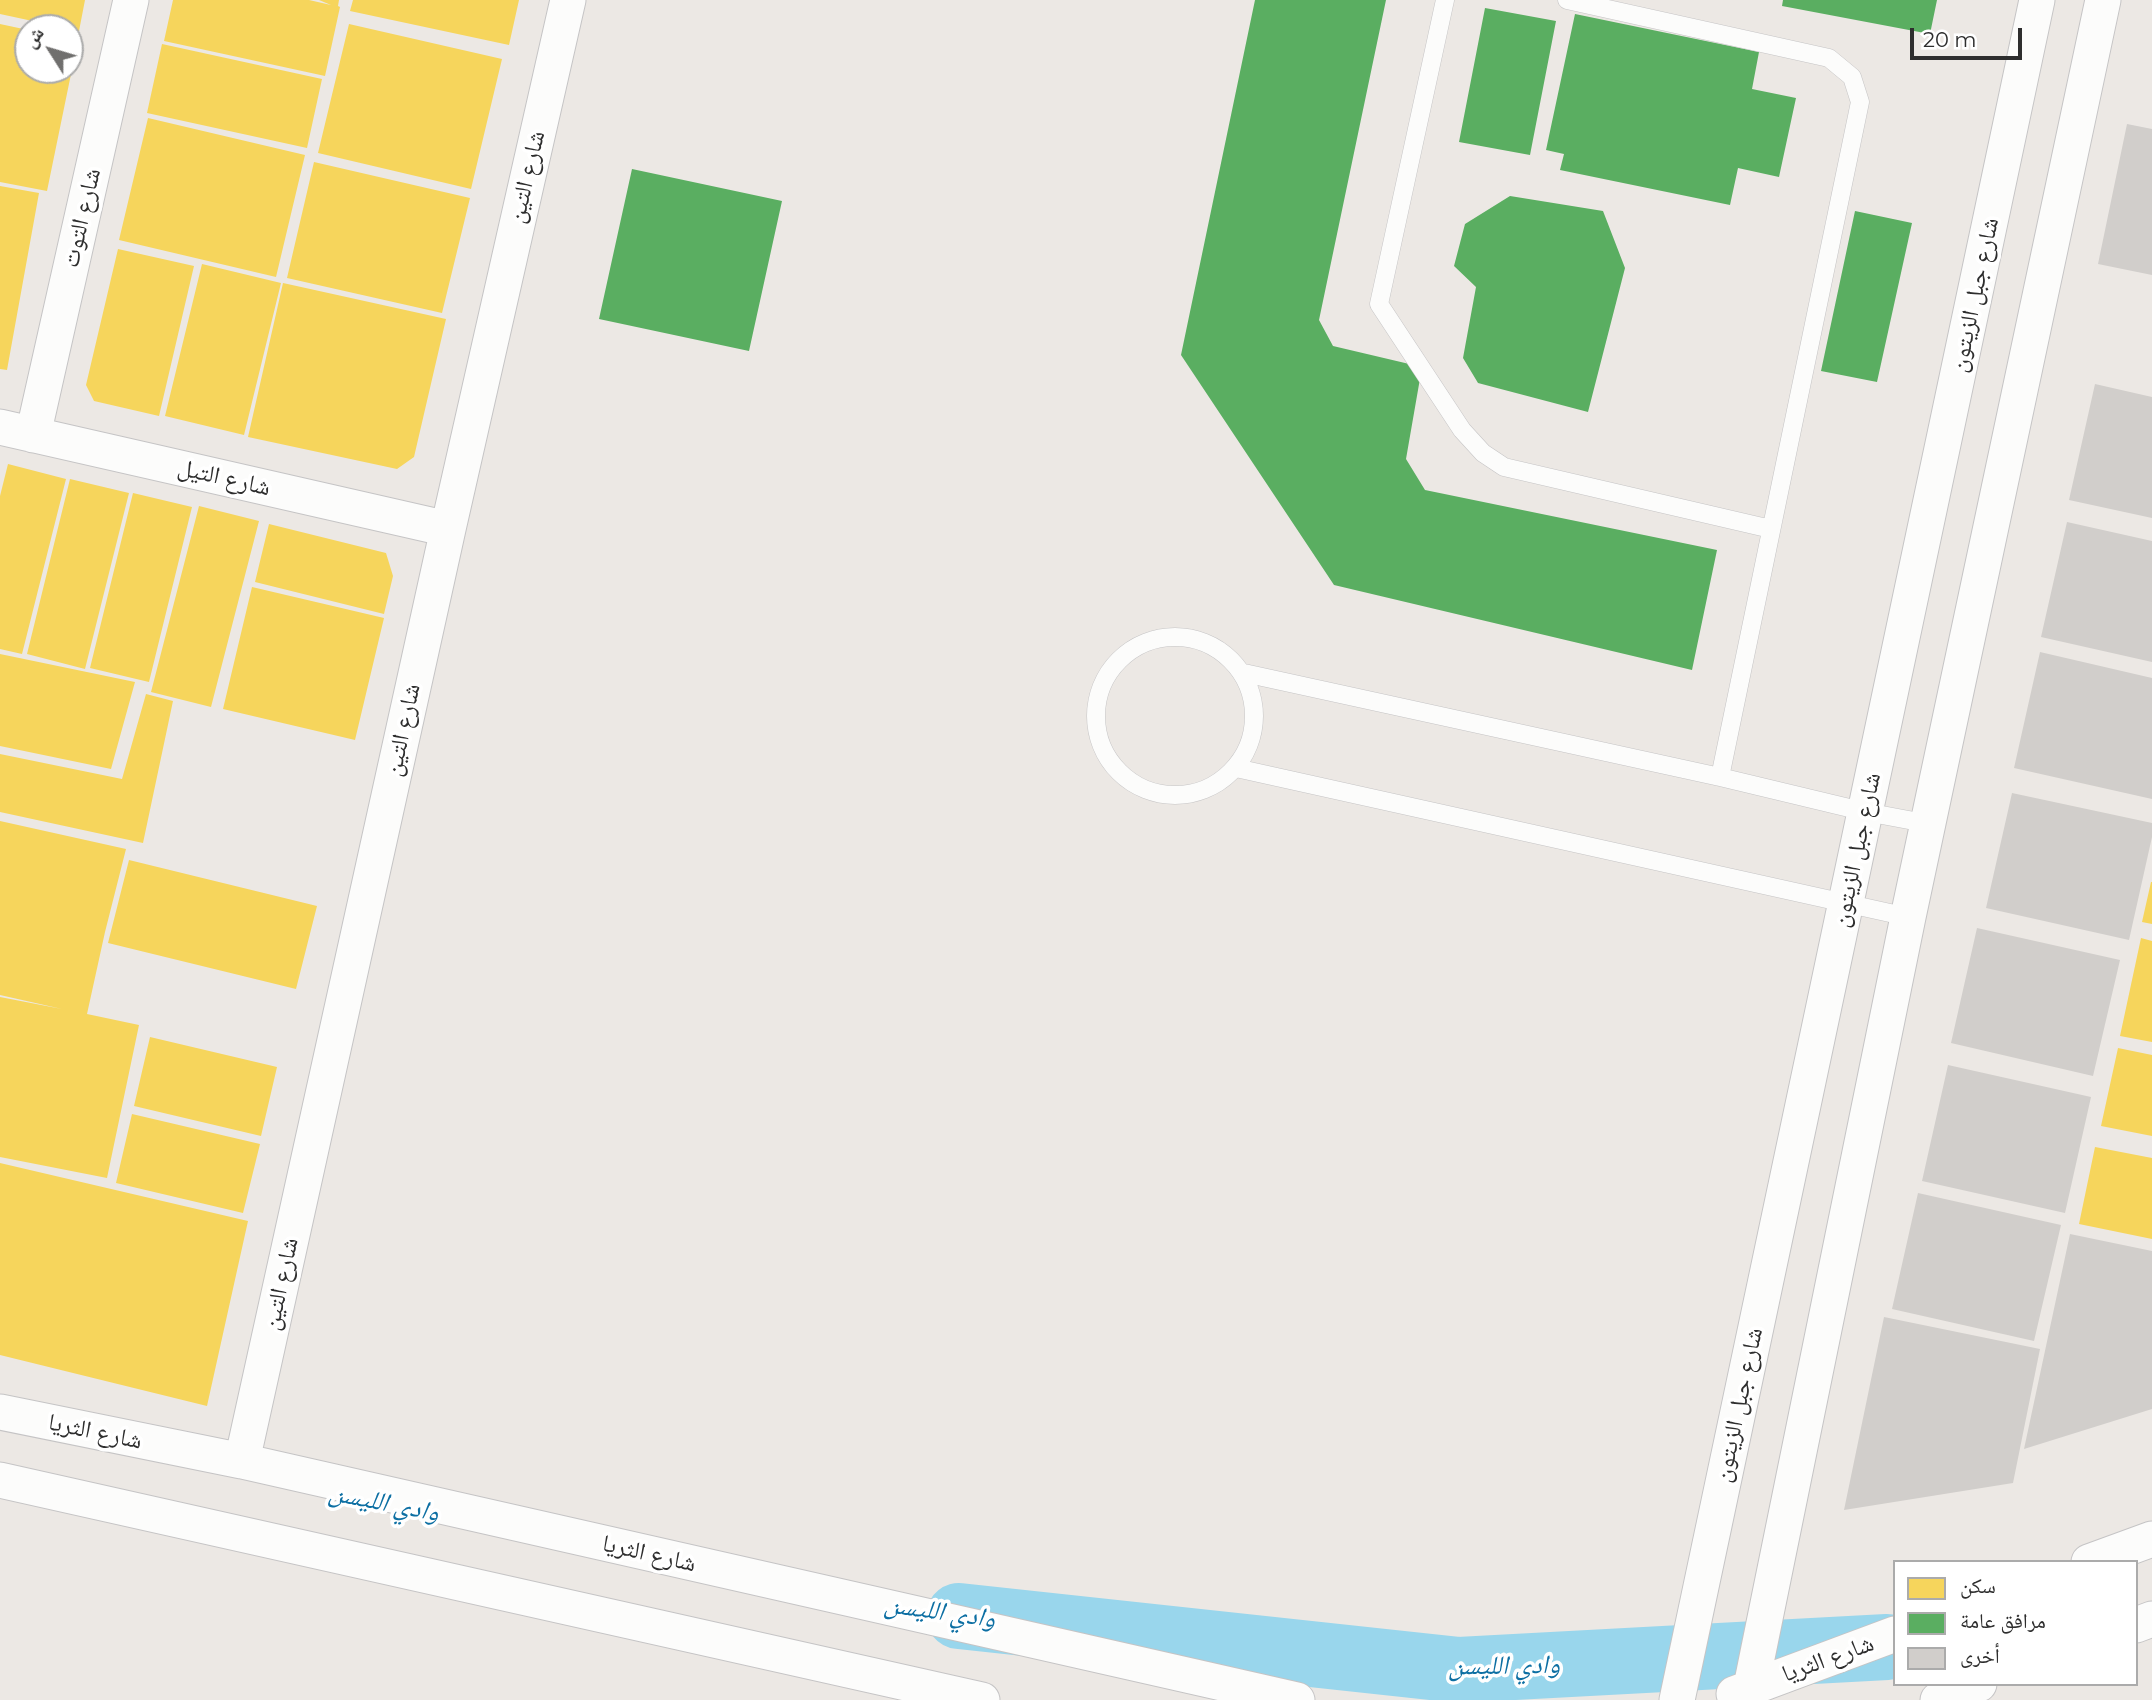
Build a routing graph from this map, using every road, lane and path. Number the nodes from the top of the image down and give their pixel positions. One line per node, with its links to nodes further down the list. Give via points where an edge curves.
1 (131, 0): 7 (street, شارع التوت)
2 (568, 0): 8 (street, شارع التين)
3 (1445, 0): 9 (lane, via 1379,304 1462,430 1504,467)
4 (1567, 0): 9 (lane, via 1829,58 1852,77 1860,102)
5 (2037, 0): 13 (street, شارع جبل الزيتون)
6 (2103, 0): 14 (street)
7 (16, 431): 8 (street, شارع التيل)
8 (448, 529): 18 (street, شارع التين)
9 (1771, 529): 12 (lane)
10 (1244, 673): 11 (lane, via 1255,705 1252,738); 11 (lane, via 1220,649 1189,636 1156,638 1126,652 1105,678 1095,710 1100,743 1117,772 1144,791 1177,796 1210,788); 12 (lane)
11 (1236, 768): 15 (lane)
12 (1720, 777): 13 (lane)
13 (1866, 812): 14 (lane); 15 (street, شارع جبل الزيتون)
14 (1930, 824): 16 (street)
15 (1845, 902): 16 (lane); 27 (street, شارع جبل الزيتون)
16 (1908, 918): 24 (street)
17 (0, 1412): 18 (street, شارع الثريا)
18 (242, 1461): 26 (street, شارع الثريا)
19 (5, 1483): 25 (street)
20 (2152, 1539): 21 (street)
21 (2095, 1560)
22 (1893, 1635): 24 (street, شارع الثريا)
23 (1974, 1686): 28 (street)
24 (1739, 1696)
25 (982, 1700)
26 (1297, 1700)
27 (1677, 1700)
28 (1938, 1700)

